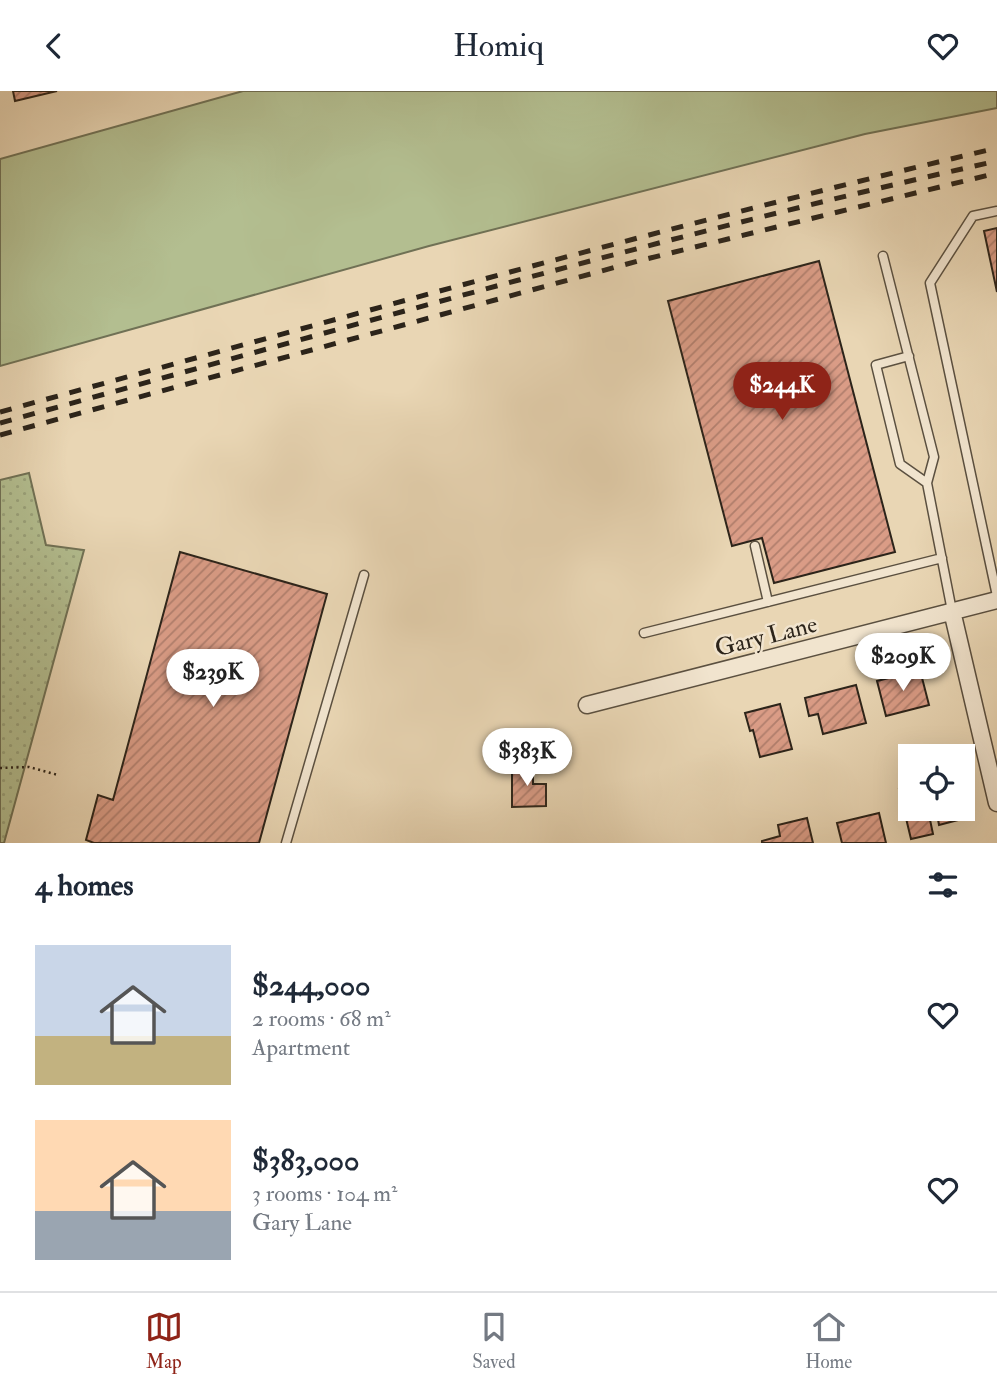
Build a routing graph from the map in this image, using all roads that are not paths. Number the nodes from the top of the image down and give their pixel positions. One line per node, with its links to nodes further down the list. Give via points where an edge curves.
1 (997, 211): 8 (lane, via 973,216 930,283)
2 (883, 256): 3 (lane)
3 (909, 356): 4 (lane, via 934,457); 4 (lane, via 876,365 900,464)
4 (927, 483): 6 (lane)
5 (755, 546): 9 (lane)
6 (942, 558): 9 (lane); 10 (lane)
7 (364, 575): 14 (lane)
8 (997, 598): 10 (street, Gary Lane)
9 (768, 602): 11 (lane)
10 (952, 611): 12 (street, Gary Lane); 13 (street)
11 (644, 633)
12 (587, 705)
13 (997, 803)
14 (286, 843)

